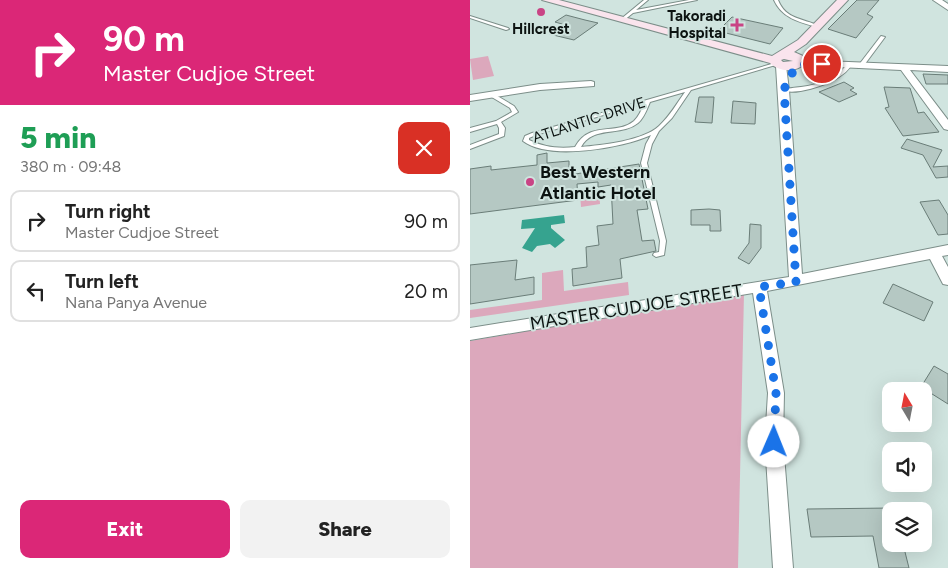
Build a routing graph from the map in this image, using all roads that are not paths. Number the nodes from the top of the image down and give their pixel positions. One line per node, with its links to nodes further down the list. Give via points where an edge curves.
1 (547, 0): 10 (street)
2 (646, 0): 8 (lane)
3 (695, 0): 8 (lane)
4 (776, 0): 11 (lane, via 784,13)
5 (842, 0): 11 (street)
6 (937, 0): 7 (street)
7 (948, 8)
8 (632, 12): 10 (lane)
9 (470, 17): 12 (lane)
10 (622, 20): 14 (street)
11 (817, 26): 15 (street)
12 (507, 29)
13 (883, 37): 17 (lane)
14 (733, 48): 15 (street); 20 (street)
15 (787, 60): 16 (street); 20 (lane, ATLANTIC DRIVE); 23 (street)
16 (849, 66): 17 (street); 23 (lane, via 841,74 808,89)
17 (860, 67): 18 (street)
18 (904, 68): 19 (street); 28 (street)
19 (948, 69)
20 (758, 70): 22 (lane, ATLANTIC DRIVE)
21 (591, 84): 24 (street, via 540,87)
22 (689, 89): 26 (lane, ATLANTIC DRIVE); 30 (lane, ATLANTIC DRIVE)
23 (784, 90): 37 (street)
24 (492, 95): 25 (street); 27 (lane, via 514,110 513,115)
25 (470, 98)
26 (648, 101): 32 (lane, via 634,124 584,136); 32 (lane, ATLANTIC DRIVE, via 534,134 526,141 542,147)
27 (498, 122): 29 (lane); 31 (lane, via 502,135)
28 (948, 127)
29 (470, 130)
30 (657, 130): 32 (lane, ATLANTIC DRIVE, via 621,144); 35 (lane, via 644,163 663,241 662,253)
31 (470, 147)
32 (577, 149)
33 (948, 250): 34 (street, MASTER CUDJOE STREET)
34 (933, 252): 36 (street); 37 (street, MASTER CUDJOE STREET)
35 (656, 255)
36 (948, 280)
37 (796, 282): 38 (street, MASTER CUDJOE STREET)
38 (759, 287): 39 (street, MASTER CUDJOE STREET); 40 (street, via 776,393 774,442)
39 (470, 334)
40 (783, 568)

